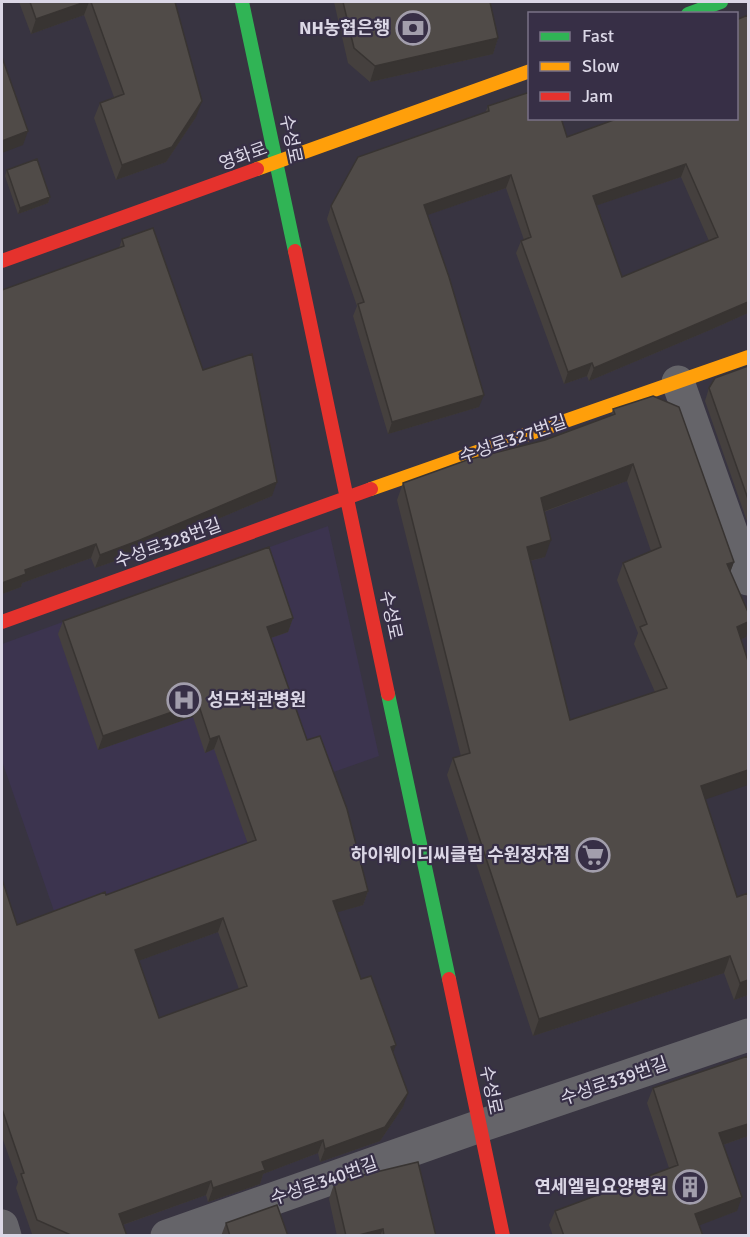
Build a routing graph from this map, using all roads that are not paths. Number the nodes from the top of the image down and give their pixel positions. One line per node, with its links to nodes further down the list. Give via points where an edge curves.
1 (242, 2): 5 (street, 수성로)
2 (721, 2): 3 (street)
3 (694, 12)
4 (528, 72): 5 (street, 영화로)
5 (278, 162): 6 (street, 영화로); 9 (street, 수성로)
6 (2, 261)
7 (748, 357): 8 (street, 수성로327번길)
8 (678, 381): 9 (street, 수성로327번길); 10 (street)
9 (348, 497): 11 (street, 수성로328번길); 13 (street, 수성로)
10 (748, 579)
11 (2, 622)
12 (748, 1035): 13 (street, 수성로339번길)
13 (480, 1126): 16 (street, 수성로340번길); 17 (street, 수성로)
14 (2, 1226): 15 (street)
15 (5, 1236)
16 (167, 1236)
17 (503, 1236)

